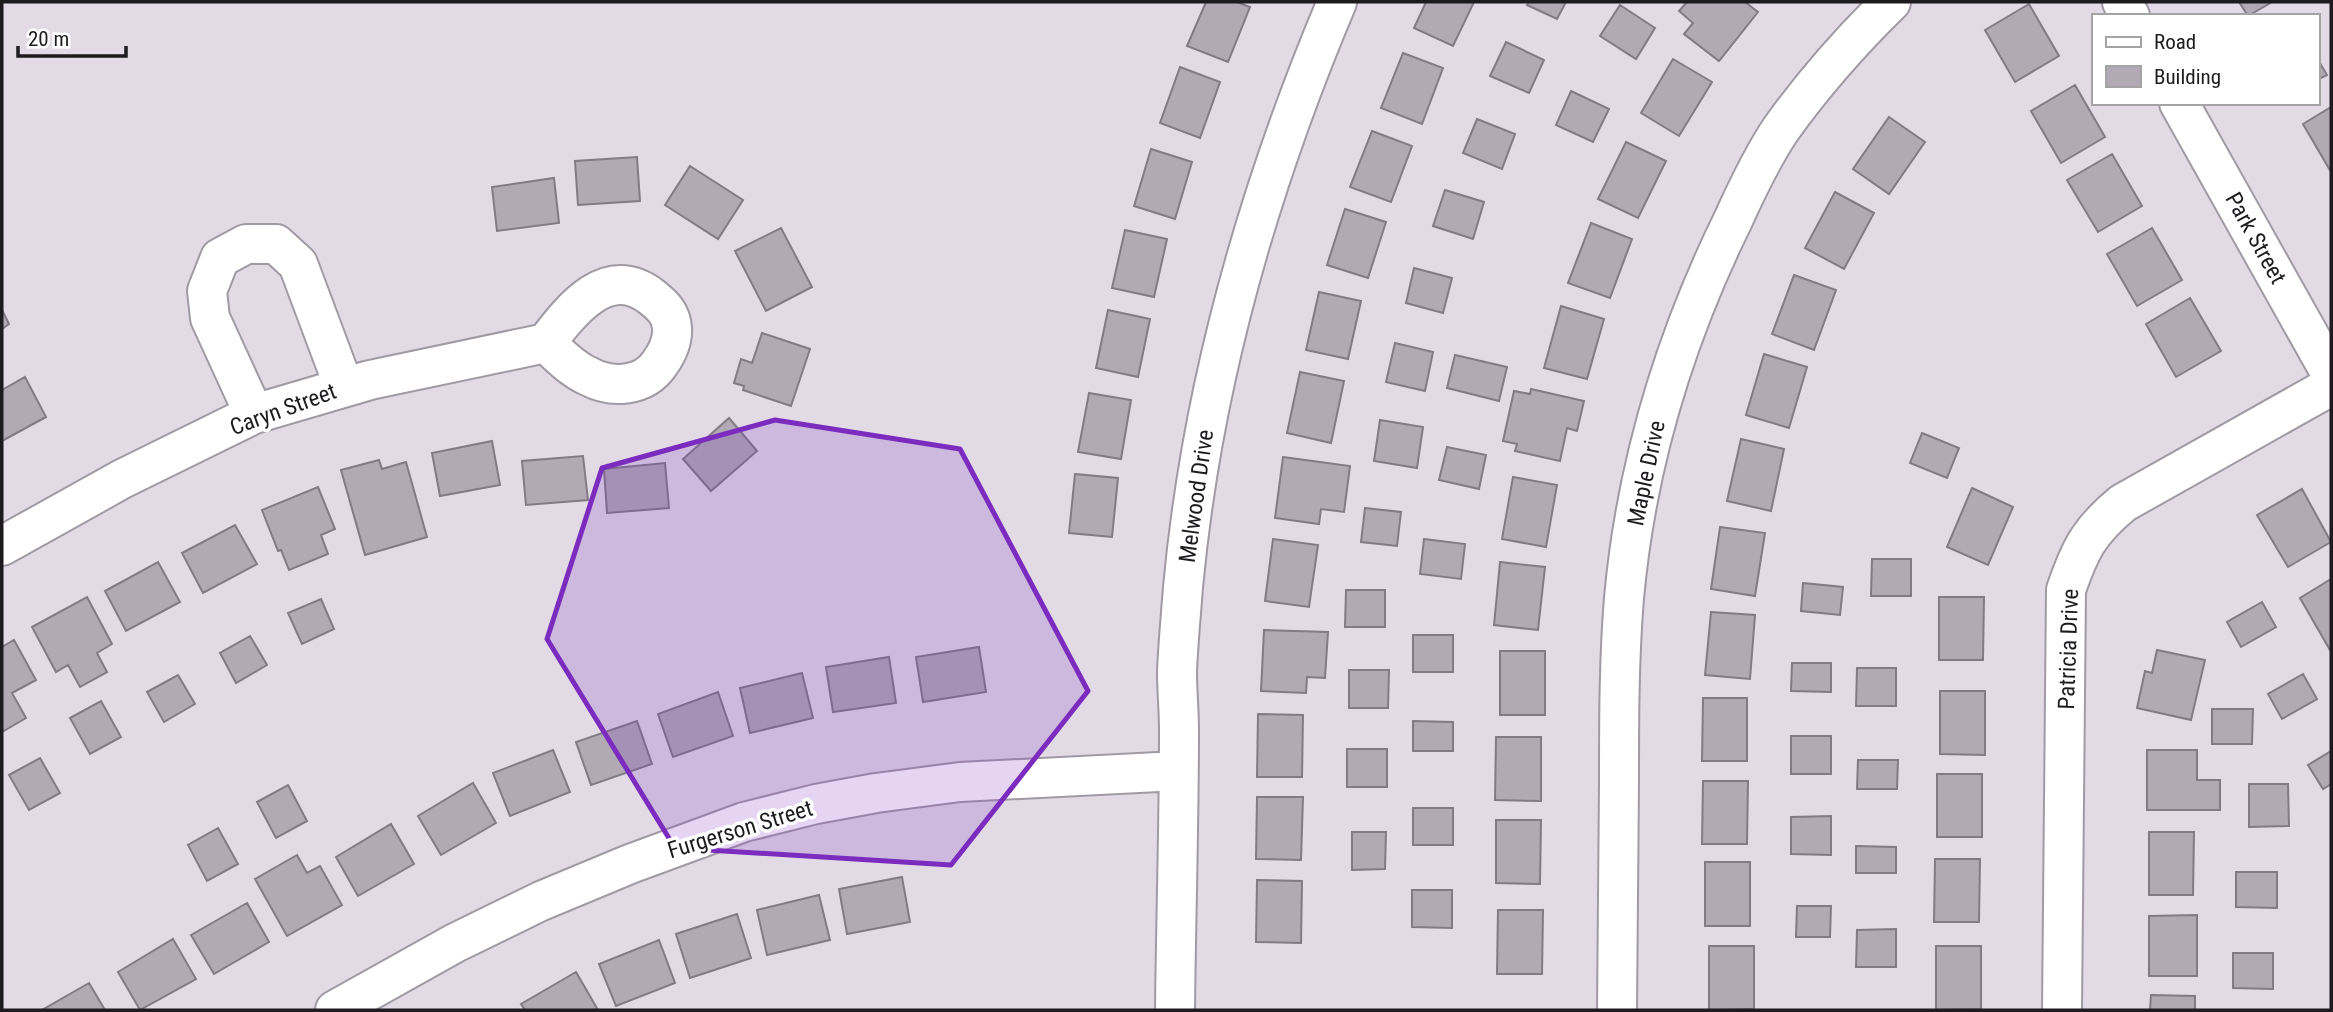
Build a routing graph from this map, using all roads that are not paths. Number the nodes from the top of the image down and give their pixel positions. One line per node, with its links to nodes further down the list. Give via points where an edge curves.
1 (1338, 2): 10 (street, Melwood Drive, via 1267,184 1214,386 1183,586 1177,672)
2 (1891, 2): 13 (street, Maple Drive, via 1831,63 1780,131 1750,183 1712,262 1661,405 1642,482 1624,598 1619,685)
3 (2180, 105): 5 (street, Park Street)
4 (546, 343): 7 (street, Caryn Street)
5 (2331, 374)
6 (2331, 386): 14 (street, Patricia Drive, via 2123,502 2090,534 2078,554 2066,590)
7 (344, 387): 8 (street, Caryn Street); 8 (street, via 298,264 276,244 246,244 220,258 206,290 210,318)
8 (254, 414): 9 (street, Caryn Street, via 122,479)
9 (2, 546)
10 (1178, 771): 11 (street, Furgerson Street, via 960,782 864,795 744,822 541,901 454,943); 12 (street, Melwood Drive)
11 (335, 1010)
12 (1175, 1010)
13 (1617, 1010)
14 (2062, 1010)

